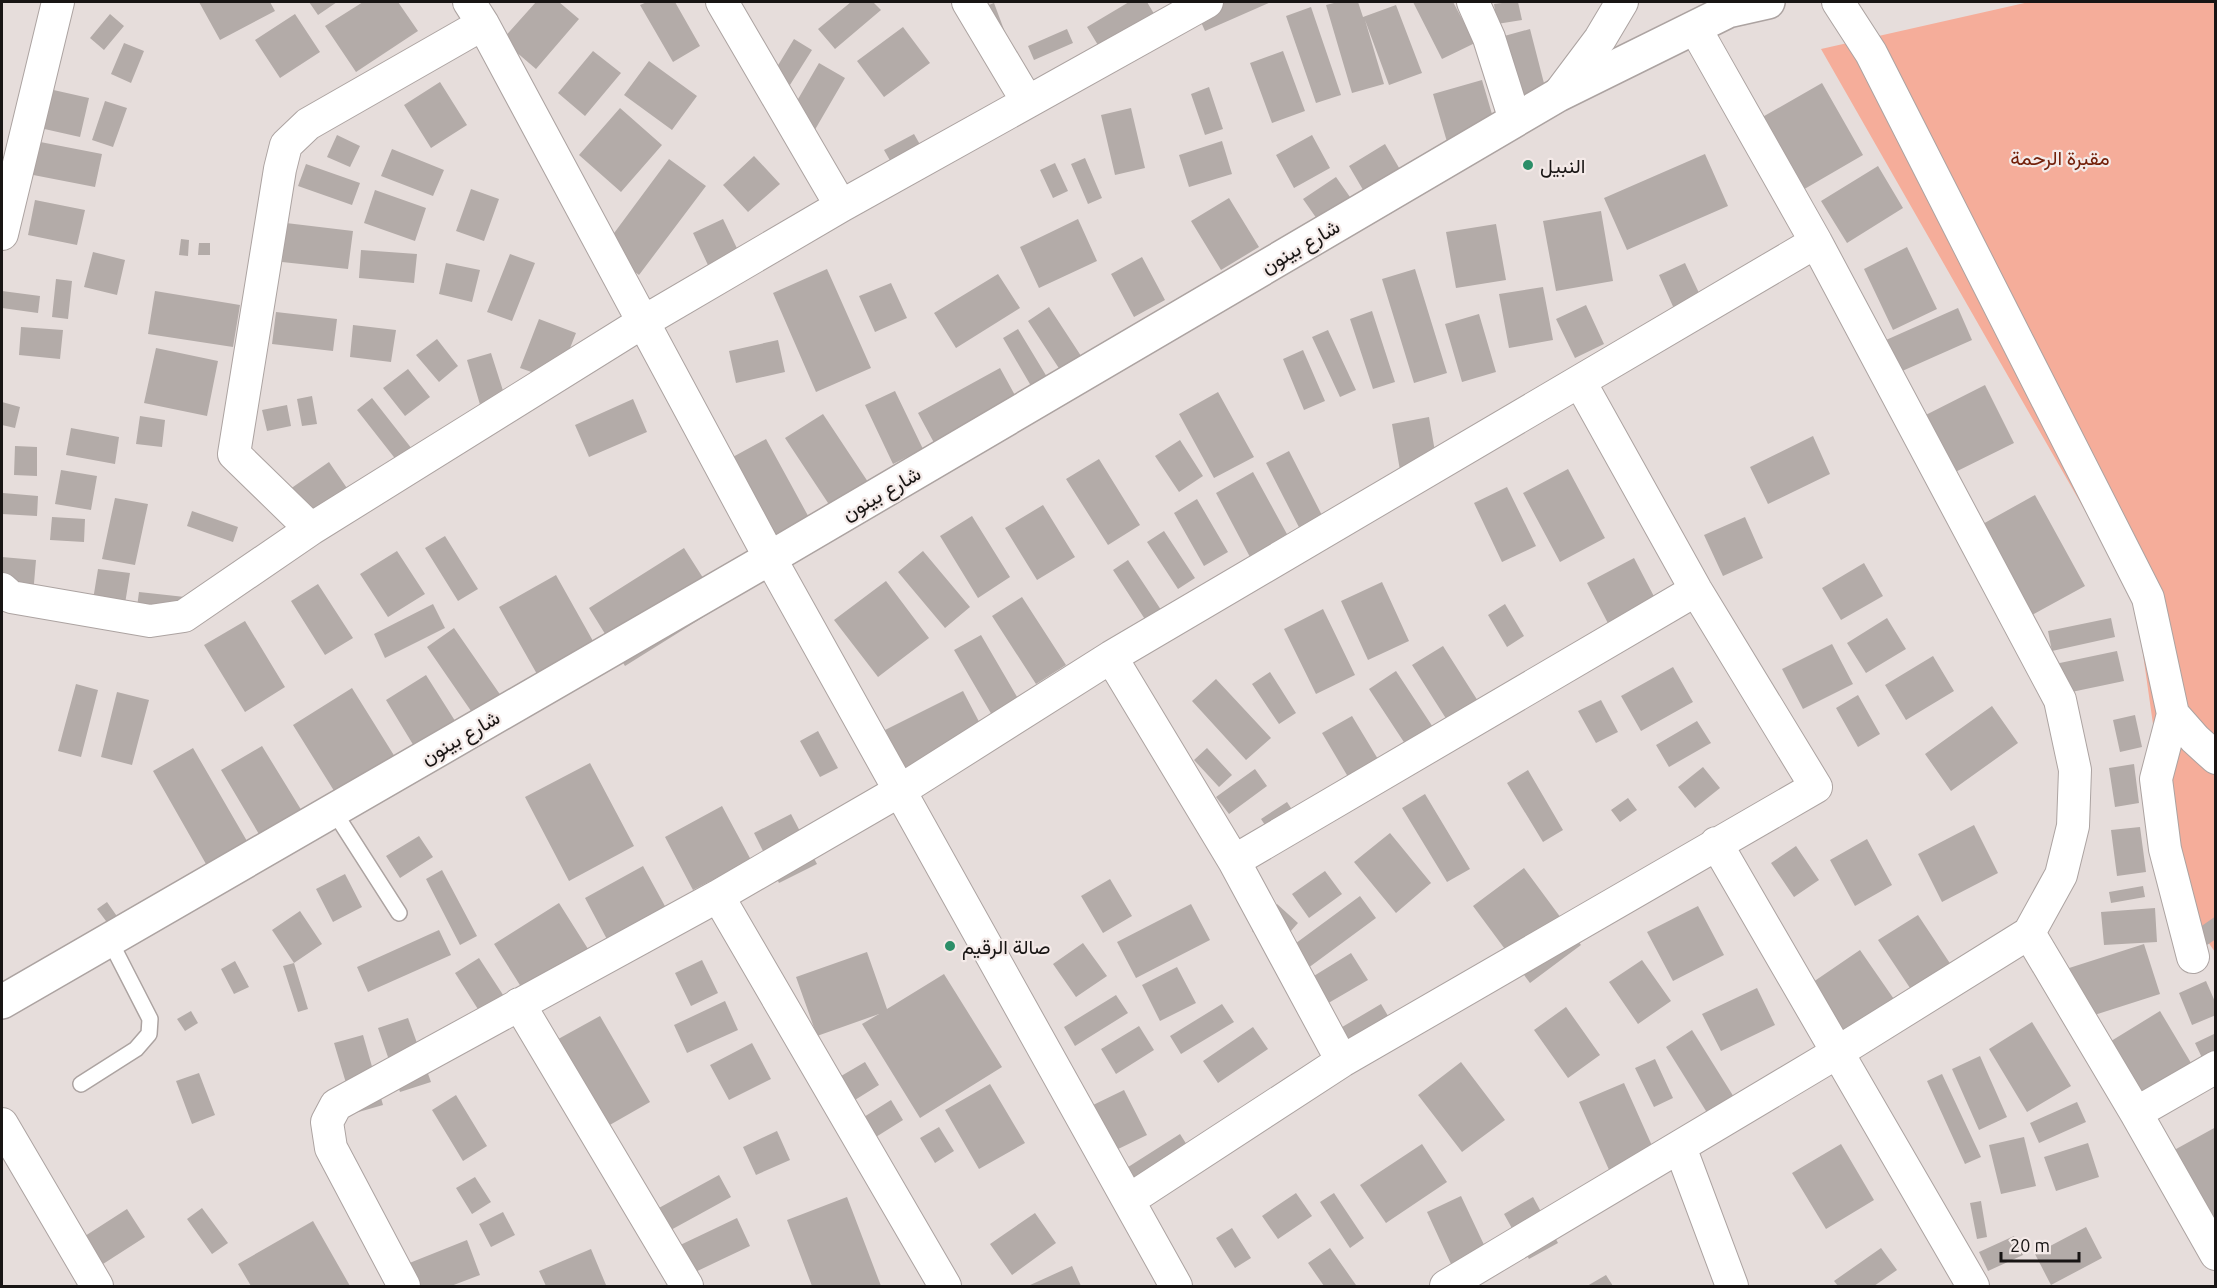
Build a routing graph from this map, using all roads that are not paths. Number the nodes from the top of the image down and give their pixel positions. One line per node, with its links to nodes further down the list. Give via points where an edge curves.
1 (58, 2): 16 (street)
2 (722, 2): 15 (street)
3 (968, 2): 13 (street)
4 (1207, 2): 13 (street)
5 (1473, 2): 14 (street, via 1489,38)
6 (1622, 2): 12 (street, via 1600,39)
7 (1768, 2): 9 (street, شارع بينون)
8 (1838, 2): 25 (street, via 1871,53 2148,598)
9 (1726, 6): 11 (street, شارع بينون)
10 (476, 13): 18 (street); 20 (street, via 308,124 286,145 234,454)
11 (1695, 28): 12 (street, شارع بينون); 17 (street)
12 (1558, 94): 14 (street, شارع بينون)
13 (1027, 102): 15 (street)
14 (1515, 120): 21 (street, شارع بينون)
15 (841, 206): 18 (street)
16 (2, 234)
17 (1816, 242): 19 (street); 33 (street, via 2060,700 2076,770 2073,826 2061,875)
18 (643, 322): 20 (street); 21 (street)
19 (1580, 382): 23 (street); 24 (street)
20 (311, 529): 22 (street, via 184,616 150,621 107,615 11,597)
21 (770, 558): 27 (street); 28 (street, شارع بينون)
22 (2, 589)
23 (1696, 590): 29 (street, via 1816,787); 30 (street)
24 (1111, 657): 27 (street); 30 (street)
25 (2173, 714): 26 (street); 35 (street, via 2156,779 2165,849)
26 (2216, 758)
27 (901, 790): 31 (street); 45 (street)
28 (333, 810): 32 (lane); 34 (street, شارع بينون)
29 (1716, 843): 38 (street); 39 (street)
30 (1234, 861): 39 (street)
31 (718, 896): 37 (street); 50 (street)
32 (399, 913)
33 (2029, 933): 38 (street); 42 (street)
34 (109, 939): 36 (street, شارع بينون); 41 (lane, via 150,1019 149,1034 136,1049)
35 (2193, 957)
36 (2, 1002)
37 (519, 1004): 47 (street, via 336,1105 327,1122 331,1148); 49 (street)
38 (1838, 1052): 44 (street); 54 (street)
39 (1342, 1061): 45 (street)
40 (2216, 1067): 42 (street)
41 (81, 1084)
42 (2136, 1113): 46 (street)
43 (2, 1124): 48 (street)
44 (1680, 1147): 52 (street); 53 (street)
45 (1129, 1200): 51 (street)
46 (2216, 1254)
47 (401, 1285)
48 (97, 1287)
49 (687, 1287)
50 (945, 1287)
51 (1176, 1287)
52 (1446, 1287)
53 (1732, 1287)
54 (1973, 1287)

